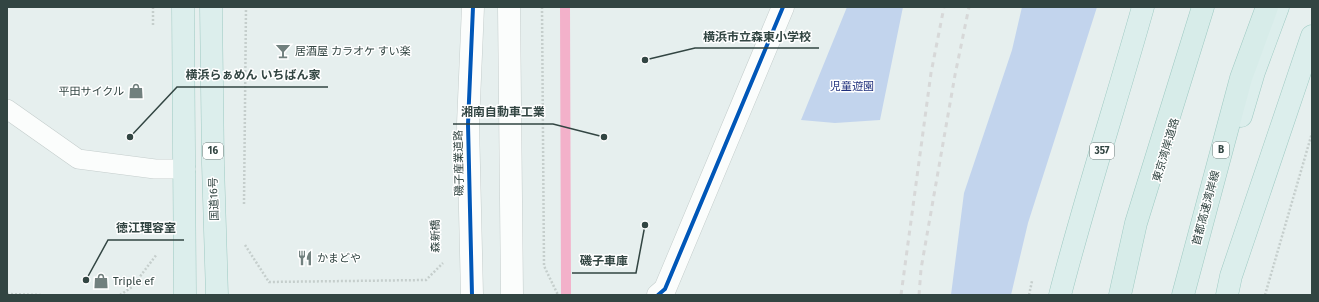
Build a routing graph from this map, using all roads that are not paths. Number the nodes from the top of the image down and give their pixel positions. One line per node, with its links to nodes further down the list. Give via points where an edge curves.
1 (183, 7): 13 (highway)
2 (211, 7): 15 (highway, 国道16号 / 16)
3 (473, 7): 16 (street, 磯子産業道路, via 468,124)
4 (509, 7): 17 (street)
5 (784, 7): 18 (street, via 665,289)
6 (1143, 7): 19 (highway, 357, via 1073,241)
7 (1203, 7): 20 (highway, via 1136,223)
8 (1212, 7): 21 (highway, 東京湾岸道路, via 1196,51 1144,225)
9 (1267, 7): 22 (highway, 首都高速湾岸線 / B, via 1240,78)
10 (1278, 7): 23 (highway, via 1254,72 1201,255)
11 (1312, 36): 24 (highway, via 1231,276)
12 (7, 109): 13 (lane, via 78,159 155,169)
13 (186, 169): 14 (highway)
14 (185, 295)
15 (217, 295)
16 (472, 295)
17 (512, 295)
18 (658, 295)
19 (1060, 295)
20 (1120, 295)
21 (1126, 295)
22 (1183, 295)
23 (1193, 295)
24 (1227, 295)

